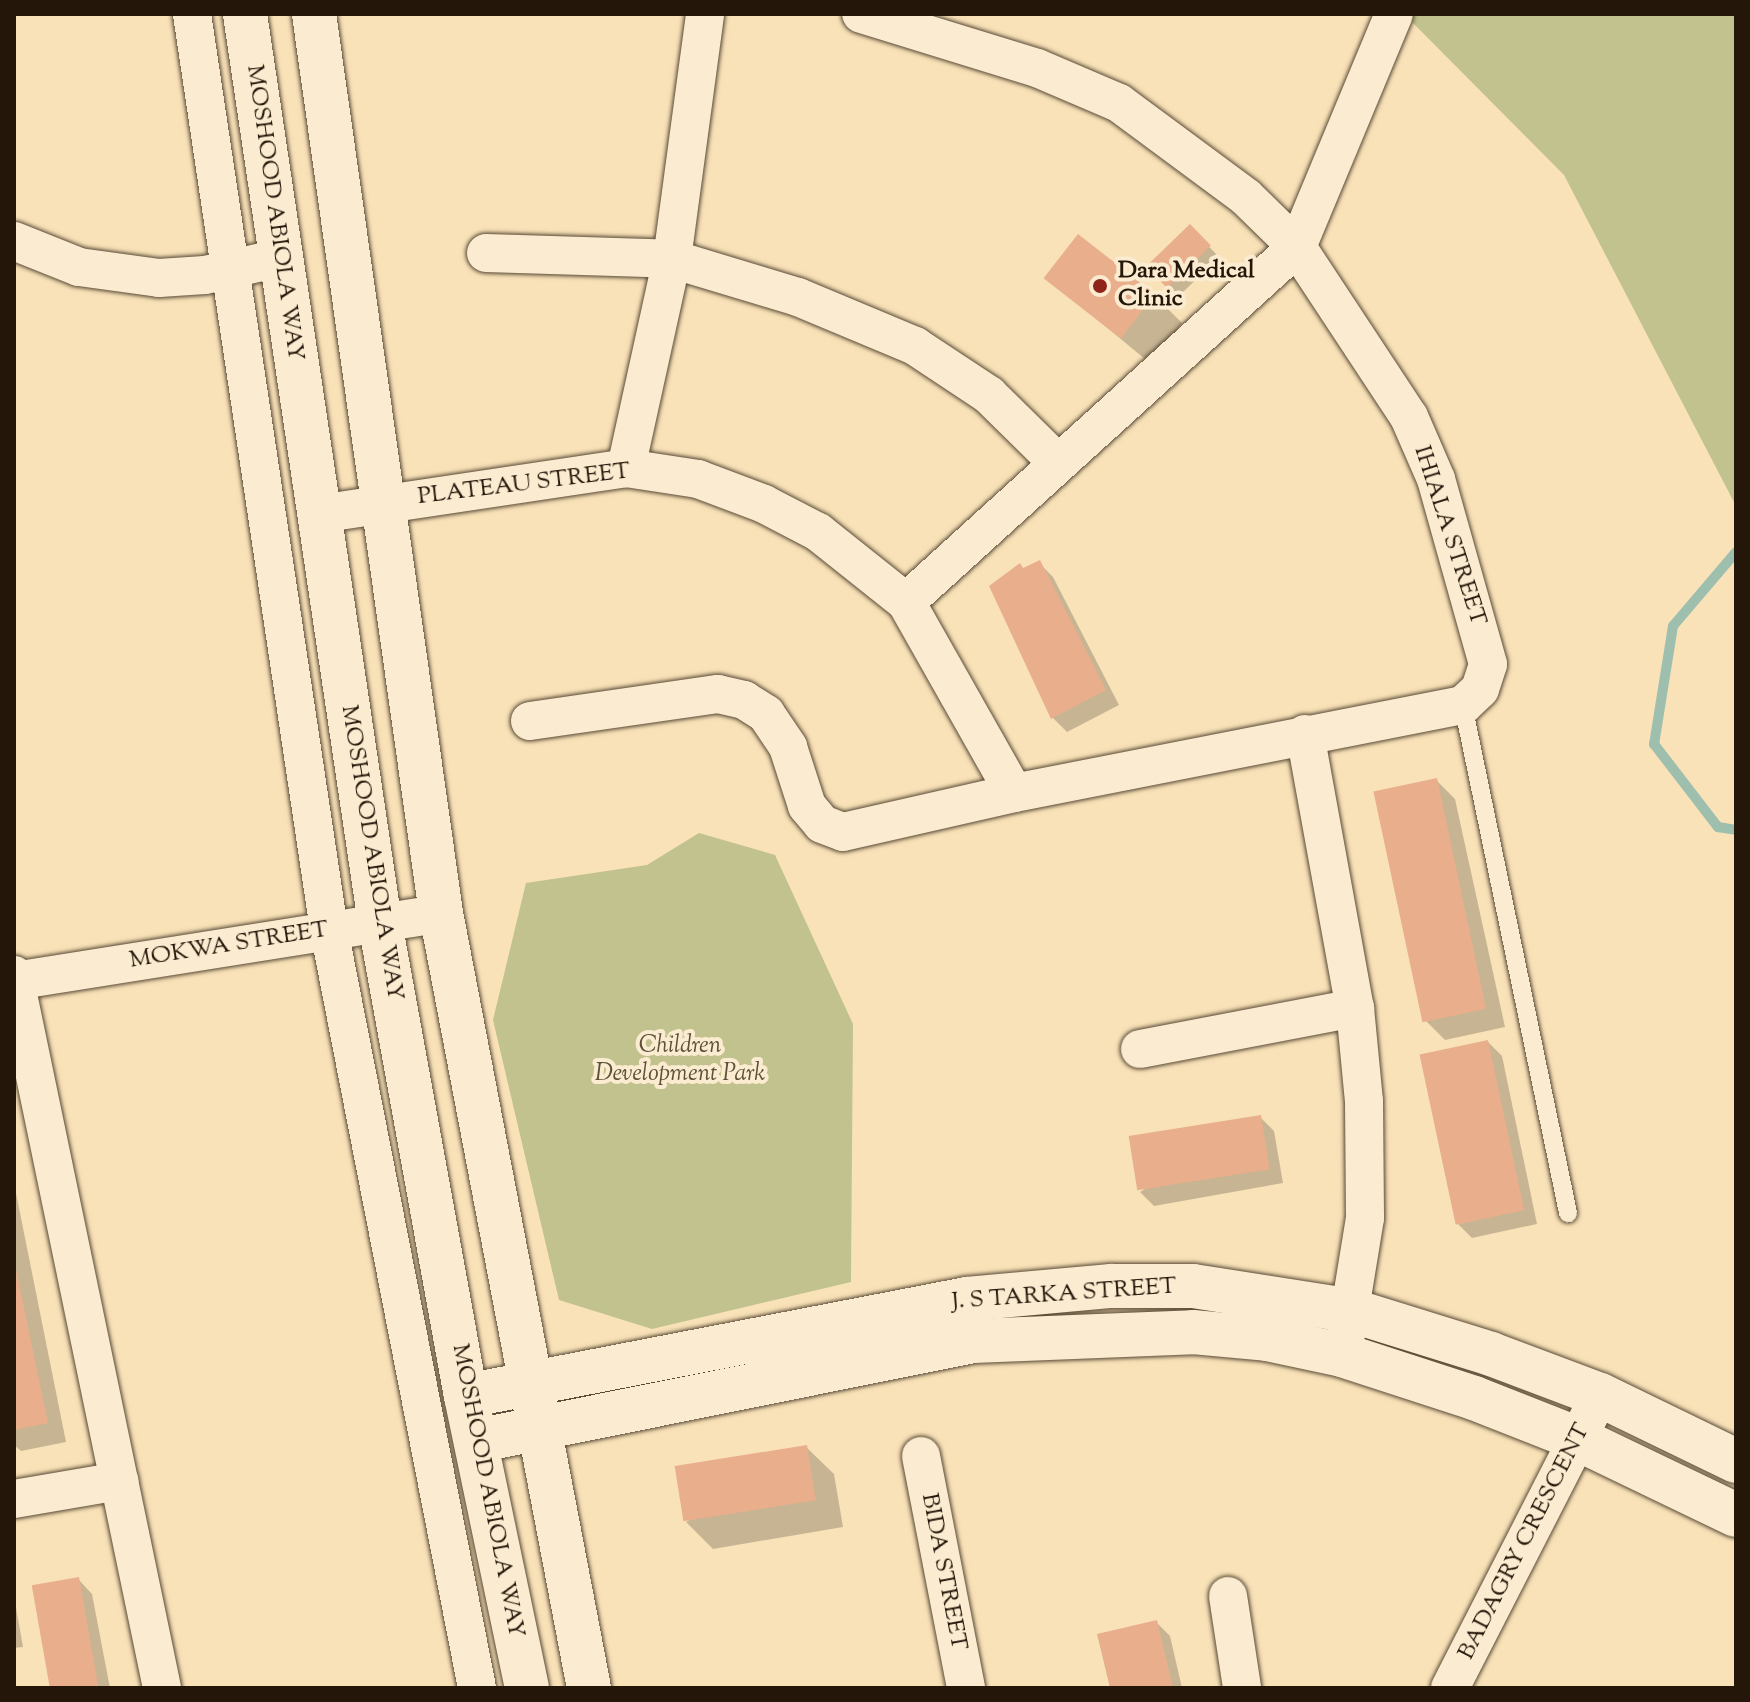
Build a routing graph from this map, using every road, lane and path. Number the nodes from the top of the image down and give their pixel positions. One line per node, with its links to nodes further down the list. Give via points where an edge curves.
1 (192, 14): 12 (street)
2 (245, 14): 10 (main road, MOSHOOD ABIOLA WAY)
3 (314, 14): 15 (main road)
4 (705, 14): 11 (street)
5 (861, 14): 8 (street, IHIALA STREET, via 1037,68 1119,103 1246,197)
6 (1394, 14): 8 (street)
7 (14, 241): 12 (street, via 63,262 116,273 159,278)
8 (1297, 247): 13 (street); 18 (street, IHIALA STREET, via 1409,417 1436,479 1488,664 1480,689)
9 (486, 253): 11 (street)
10 (279, 258): 12 (street); 16 (main road, MOSHOOD ABIOLA WAY)
11 (672, 259): 13 (street, via 798,297 915,346 989,395); 14 (street)
12 (229, 270): 24 (street)
13 (1056, 461): 17 (street)
14 (626, 468): 15 (street, PLATEAU STREET); 17 (street, PLATEAU STREET, via 698,479 764,504 830,541)
15 (384, 504): 16 (street, PLATEAU STREET); 22 (main road)
16 (319, 514): 23 (main road, MOSHOOD ABIOLA WAY)
17 (906, 602): 21 (street, PLATEAU STREET)
18 (1463, 705): 20 (street); 30 (lane)
19 (530, 721): 21 (street, via 718,694 744,700 766,714 788,747 807,806 822,824 843,832)
20 (1305, 734): 21 (street); 26 (street)
21 (1014, 793)
22 (441, 913): 23 (street, MOKWA STREET); 33 (main road)
23 (380, 923): 24 (street, MOKWA STREET); 28 (main road, MOSHOOD ABIOLA WAY)
24 (329, 930): 25 (street, MOKWA STREET); 29 (street)
25 (15, 978): 41 (street)
26 (1355, 1008): 27 (street); 31 (street, via 1366,1160)
27 (1140, 1049)
28 (418, 1126): 29 (street); 35 (main road, MOSHOOD ABIOLA WAY)
29 (369, 1133): 43 (street)
30 (1568, 1213)
31 (1353, 1311): 32 (street); 33 (main road, J. S TARKA STREET, via 1193,1286 1111,1286 967,1299 855,1317); 34 (main road, J. S TARKA STREET)
32 (1342, 1355): 36 (main road, J. S TARKA STREET, via 1267,1339 1193,1332 973,1341); 37 (main road, J. S TARKA STREET)
33 (528, 1384): 35 (main road, J. S TARKA STREET); 36 (main road)
34 (1600, 1395): 37 (street, BADAGRY CRESCENT); 40 (main road, J. S TARKA STREET)
35 (466, 1396): 38 (main road, MOSHOOD ABIOLA WAY)
36 (537, 1430): 38 (main road, J. S TARKA STREET); 49 (main road)
37 (1578, 1439): 44 (main road, J. S TARKA STREET); 52 (street, BADAGRY CRESCENT)
38 (476, 1441): 43 (main road, MOSHOOD ABIOLA WAY)
39 (921, 1456): 50 (street, BIDA STREET)
40 (1736, 1461)
41 (119, 1481): 42 (street); 46 (street)
42 (14, 1499)
43 (465, 1505): 47 (street); 48 (main road, MOSHOOD ABIOLA WAY)
44 (1729, 1511)
45 (1228, 1596): 51 (street)
46 (162, 1688)
47 (477, 1688)
48 (527, 1688)
49 (589, 1688)
50 (966, 1688)
51 (1242, 1688)
52 (1450, 1688)

